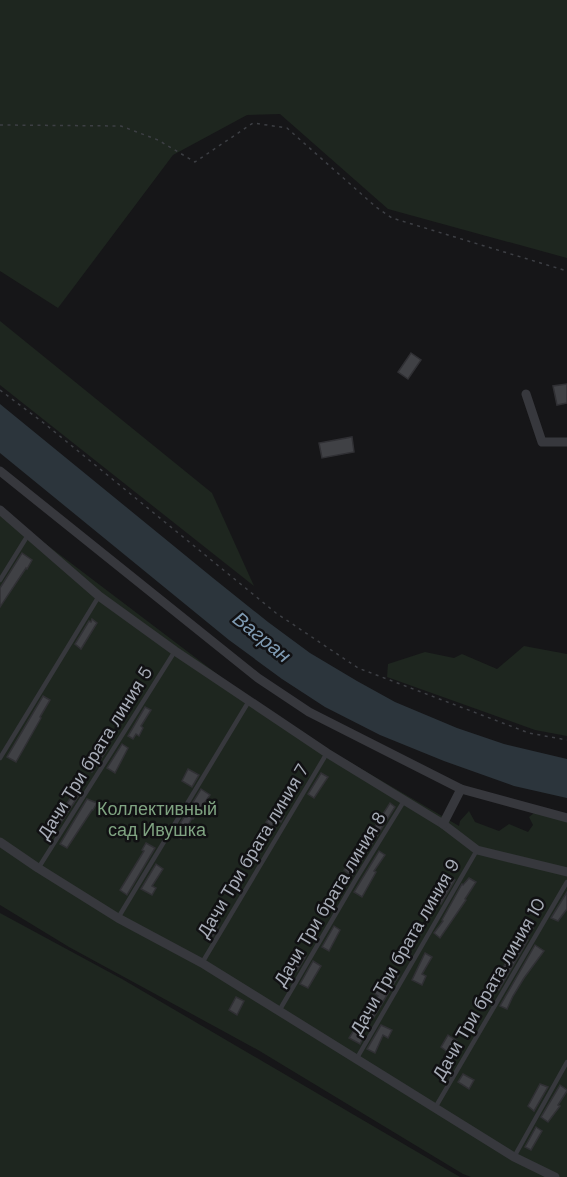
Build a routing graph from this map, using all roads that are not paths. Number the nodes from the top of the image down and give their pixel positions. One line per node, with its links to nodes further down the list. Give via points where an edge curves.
1 (526, 394): 2 (street, via 542,442)
2 (567, 441)
3 (0, 471): 12 (street, via 258,678 309,712)
4 (0, 510): 5 (street)
5 (28, 535): 6 (lane); 7 (street)
6 (0, 580)
7 (99, 596): 8 (street); 11 (lane)
8 (175, 651): 9 (street); 18 (lane, Дачи Три брата линия 5)
9 (249, 701): 10 (street); 21 (lane)
10 (327, 753): 13 (street); 22 (lane, Дачи Три брата линия 7)
11 (0, 758)
12 (461, 789): 14 (street); 15 (street)
13 (404, 801): 15 (street); 23 (lane, Дачи Три брата линия 8)
14 (567, 818)
15 (443, 825): 17 (street)
16 (0, 842): 18 (street)
17 (477, 850): 19 (street); 24 (lane, Дачи Три брата линия 9)
18 (38, 868): 21 (street)
19 (567, 872)
20 (567, 882): 26 (lane, Дачи Три брата линия 10)
21 (118, 918): 22 (street)
22 (202, 963): 23 (street)
23 (279, 1011): 24 (street)
24 (357, 1058): 26 (street)
25 (567, 1062): 27 (lane)
26 (435, 1108): 27 (street)
27 (514, 1157): 28 (street)
28 (555, 1177)

